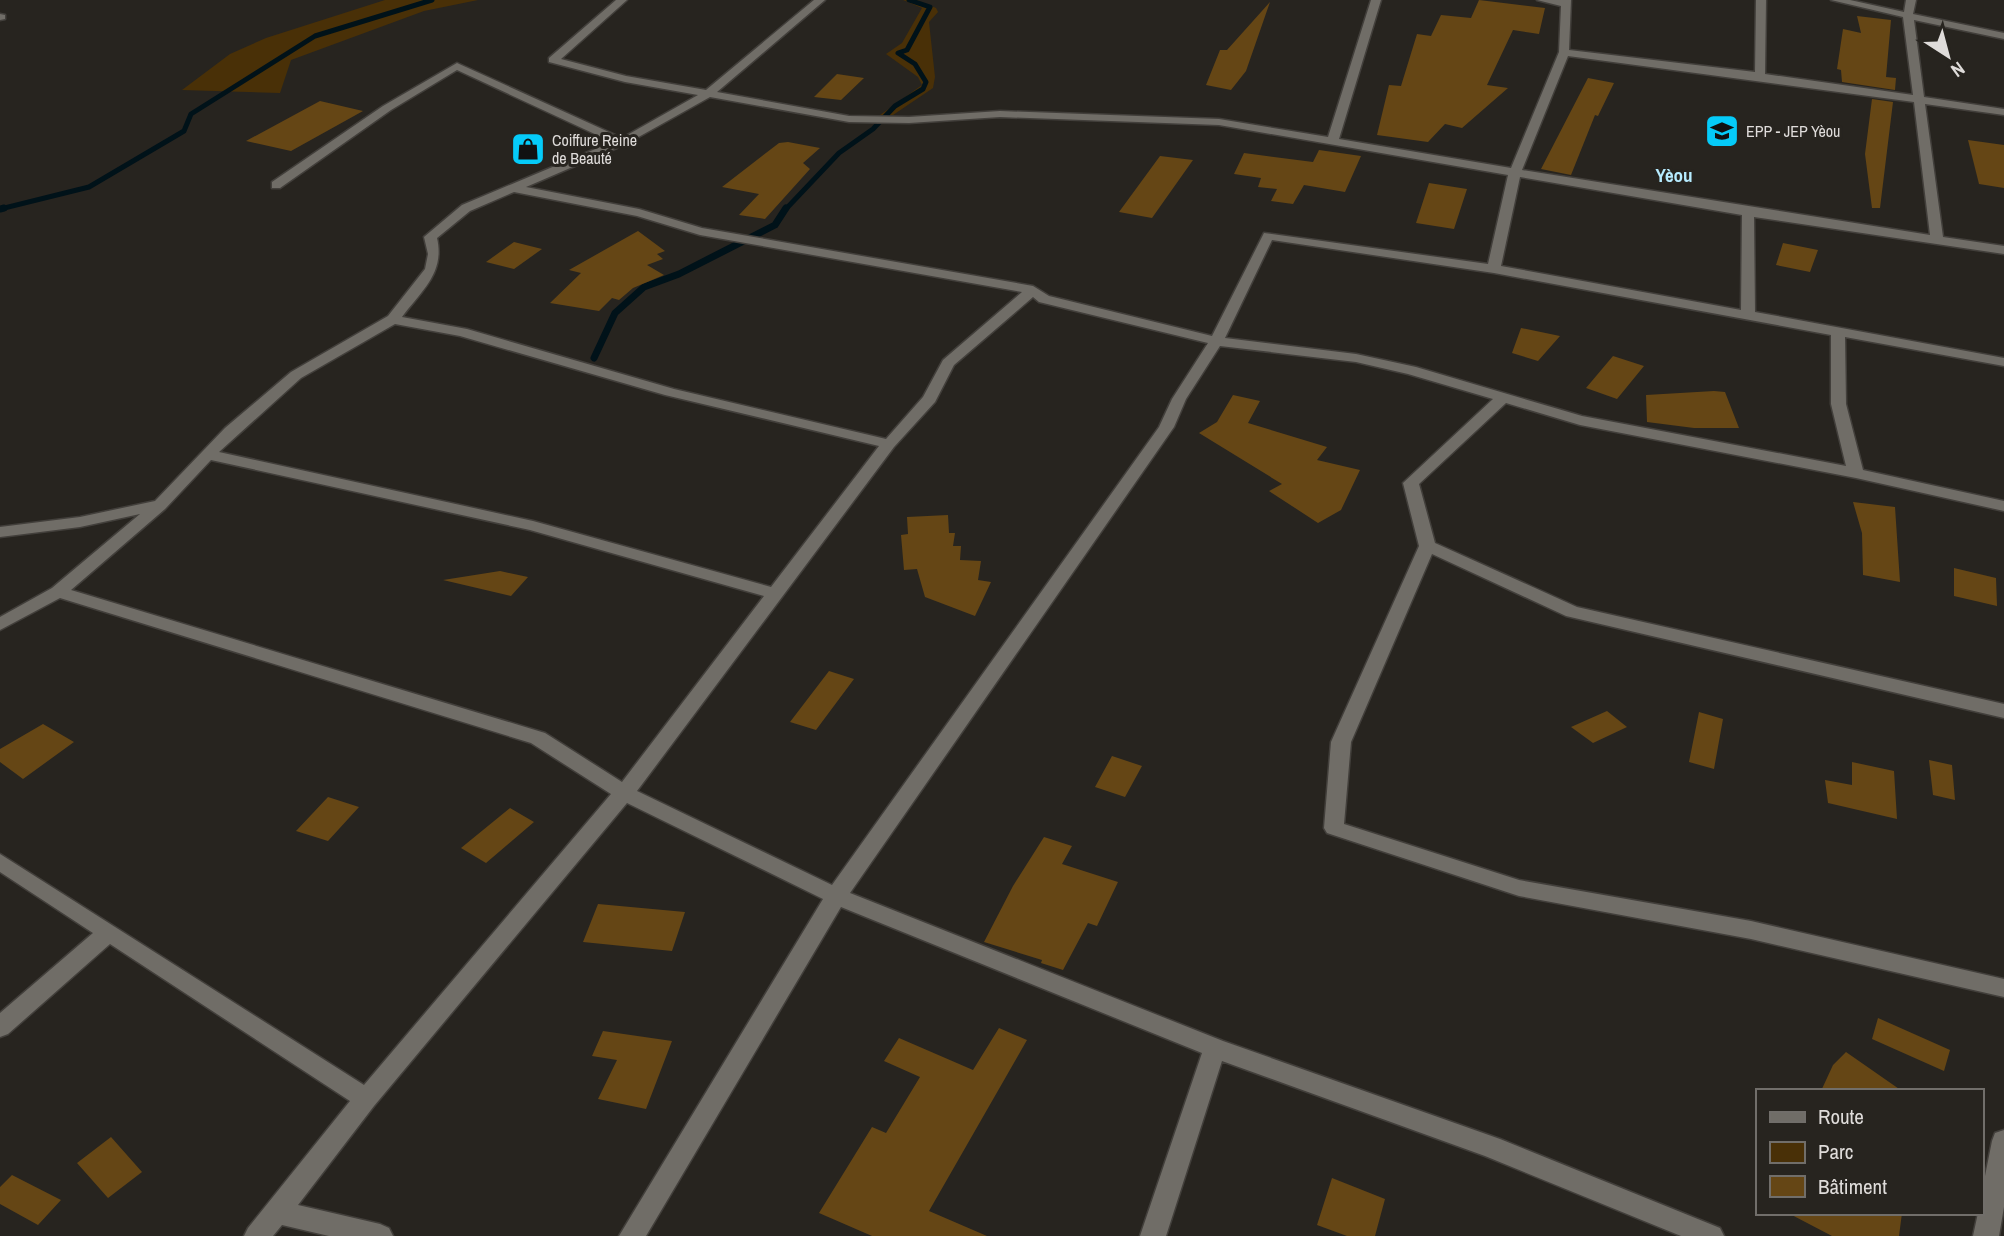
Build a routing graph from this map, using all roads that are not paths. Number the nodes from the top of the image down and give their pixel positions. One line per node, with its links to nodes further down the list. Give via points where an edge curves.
1 (622, 0): 13 (street, via 553,60)
2 (820, 0): 13 (street)
3 (1376, 0): 16 (street)
4 (1542, 0): 8 (street)
5 (1761, 0): 12 (street)
6 (1836, 0): 9 (street)
7 (1911, 0): 9 (street)
8 (1566, 2): 11 (street)
9 (1908, 14): 10 (street); 14 (street)
10 (2004, 36)
11 (1564, 52): 12 (street); 18 (street)
12 (1760, 76): 14 (street)
13 (708, 94): 16 (street, via 849,119 1000,114 1219,122); 17 (street)
14 (1922, 101): 15 (street); 22 (street)
15 (2004, 112)
16 (1333, 141): 18 (street)
17 (622, 142): 19 (street, via 457,66); 20 (street)
18 (1515, 172): 21 (street); 24 (street)
19 (276, 185)
20 (513, 188): 25 (street, via 639,213 700,231); 27 (street, via 466,208 430,237 431,269)
21 (1748, 212): 22 (street); 26 (street)
22 (1937, 238): 23 (street)
23 (2004, 250)
24 (1494, 269): 26 (street); 29 (street, via 1268,236)
25 (1033, 290): 29 (street, via 1044,299); 32 (street, via 948,363 930,399)
26 (1748, 315): 28 (street)
27 (393, 319): 32 (street, via 462,332 670,392); 33 (street, via 296,375)
28 (1838, 333): 30 (street); 34 (street, via 1835,382 1839,424)
29 (1216, 341): 31 (street, via 1356,358); 45 (street, via 1151,449)
30 (2004, 362)
31 (1502, 398): 34 (street, via 1580,420); 38 (street, via 1411,483)
32 (889, 444): 40 (street)
33 (206, 454): 35 (street); 40 (street, via 533,526)
34 (1856, 473): 36 (street)
35 (159, 506): 37 (street); 39 (street)
36 (2004, 506)
37 (0, 532)
38 (1427, 546): 42 (street, via 1572,612); 47 (street, via 1341,741 1334,828 1519,888 1751,930)
39 (58, 592): 41 (street); 43 (street, via 538,738)
40 (776, 594): 43 (street)
41 (0, 624)
42 (2004, 710)
43 (624, 793): 45 (street); 50 (street)
44 (0, 862): 46 (street)
45 (836, 896): 49 (street); 55 (street)
46 (109, 932): 48 (street); 50 (street)
47 (2004, 988)
48 (0, 1027)
49 (1215, 1048): 56 (street); 57 (street, via 1491,1147)
50 (366, 1099): 52 (street)
51 (2004, 1142): 58 (street)
52 (277, 1212): 53 (street); 54 (street)
53 (257, 1236)
54 (380, 1236)
55 (632, 1236)
56 (1153, 1236)
57 (1711, 1236)
58 (1986, 1236)

